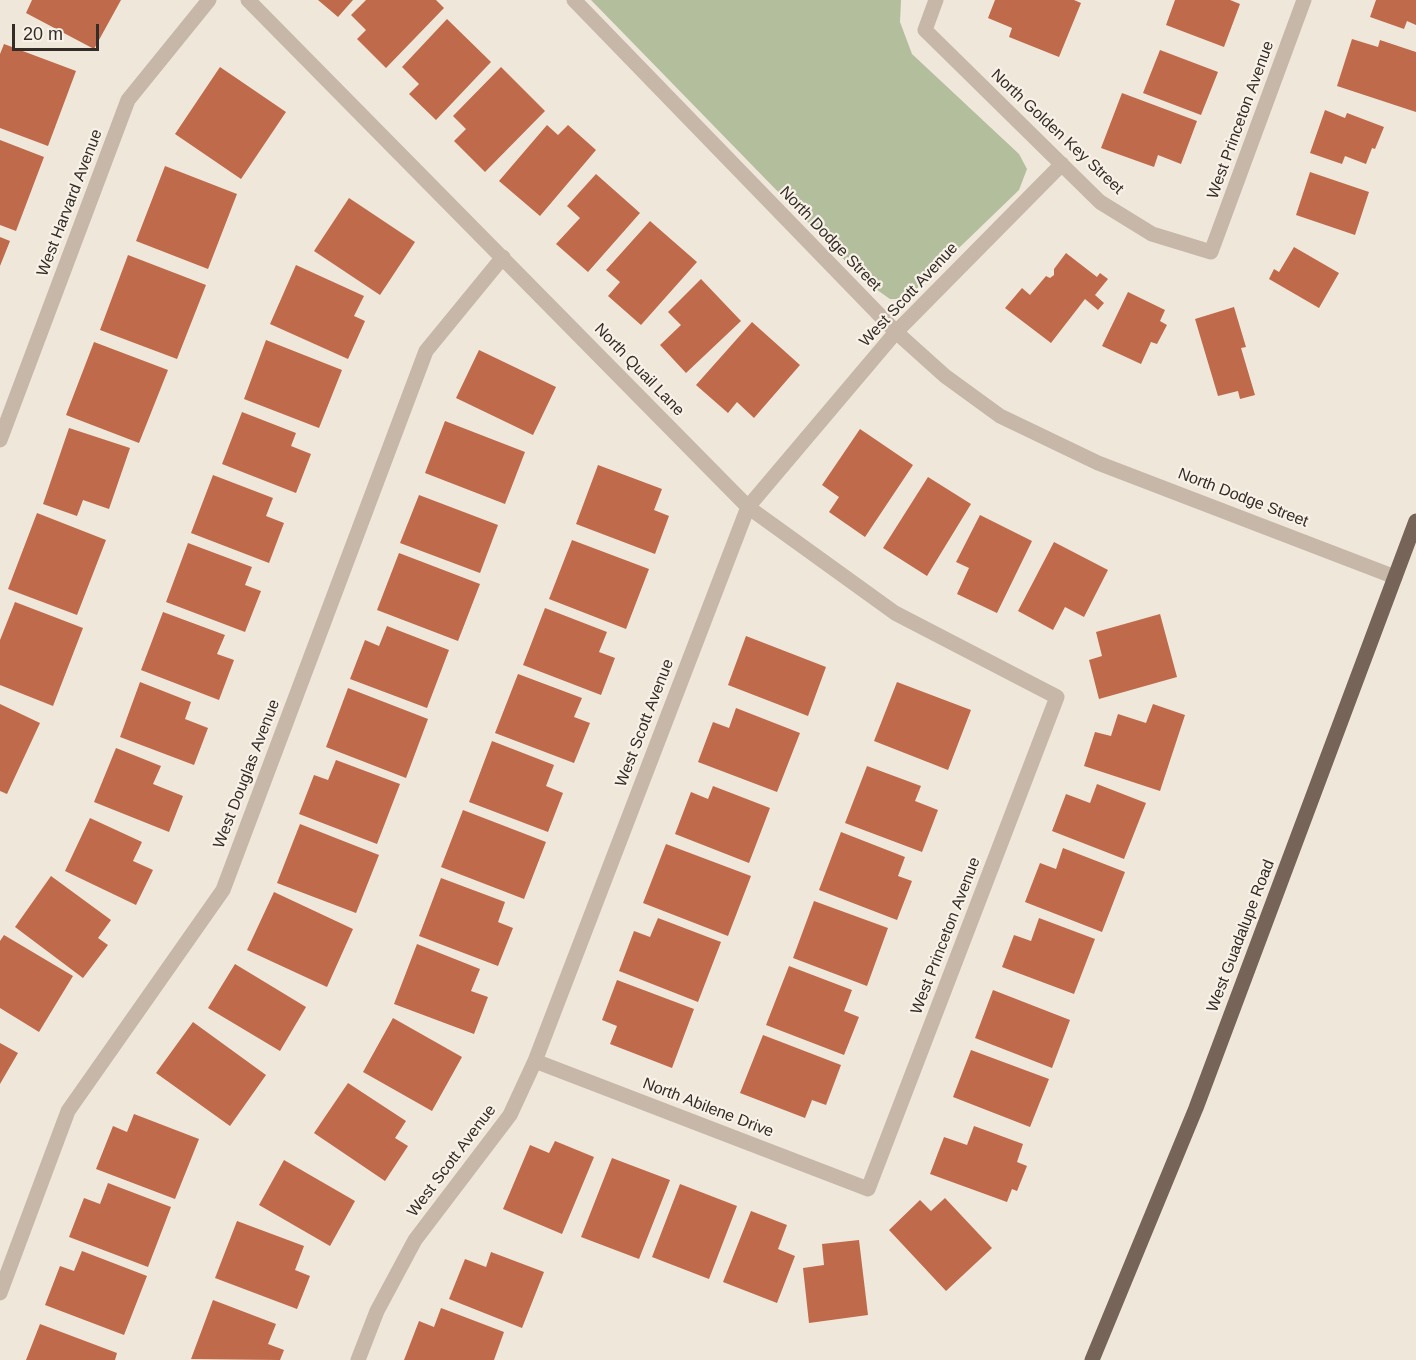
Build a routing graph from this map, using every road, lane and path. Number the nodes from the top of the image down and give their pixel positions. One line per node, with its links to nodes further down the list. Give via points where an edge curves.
1 (209, 0): 10 (street, West Harvard Avenue, via 128,100)
2 (248, 0): 8 (street, North Quail Lane)
3 (574, 0): 9 (street, North Dodge Street)
4 (936, 0): 6 (street, North Golden Key Street, via 925,30)
5 (1304, 0): 7 (street, West Princeton Avenue)
6 (1062, 164): 7 (street, North Golden Key Street, via 1100,202 1152,234); 9 (street, West Scott Avenue)
7 (1211, 252)
8 (503, 257): 11 (street, North Quail Lane); 17 (street, West Douglas Avenue, via 426,351 223,890 68,1111)
9 (896, 332): 11 (street, West Scott Avenue); 13 (street, North Dodge Street, via 945,376 1000,416 1053,443)
10 (0, 440)
11 (748, 507): 14 (street, North Quail Lane, via 896,613); 15 (street, West Scott Avenue)
12 (1416, 521): 13 (main road, West Guadalupe Road)
13 (1395, 577): 19 (main road, West Guadalupe Road, via 1196,1108)
14 (1057, 697): 16 (street, West Princeton Avenue)
15 (535, 1061): 16 (street, North Abilene Drive); 18 (street, West Scott Avenue, via 510,1115 415,1240 377,1311)
16 (868, 1189)
17 (0, 1293)
18 (358, 1360)
19 (1092, 1360)

